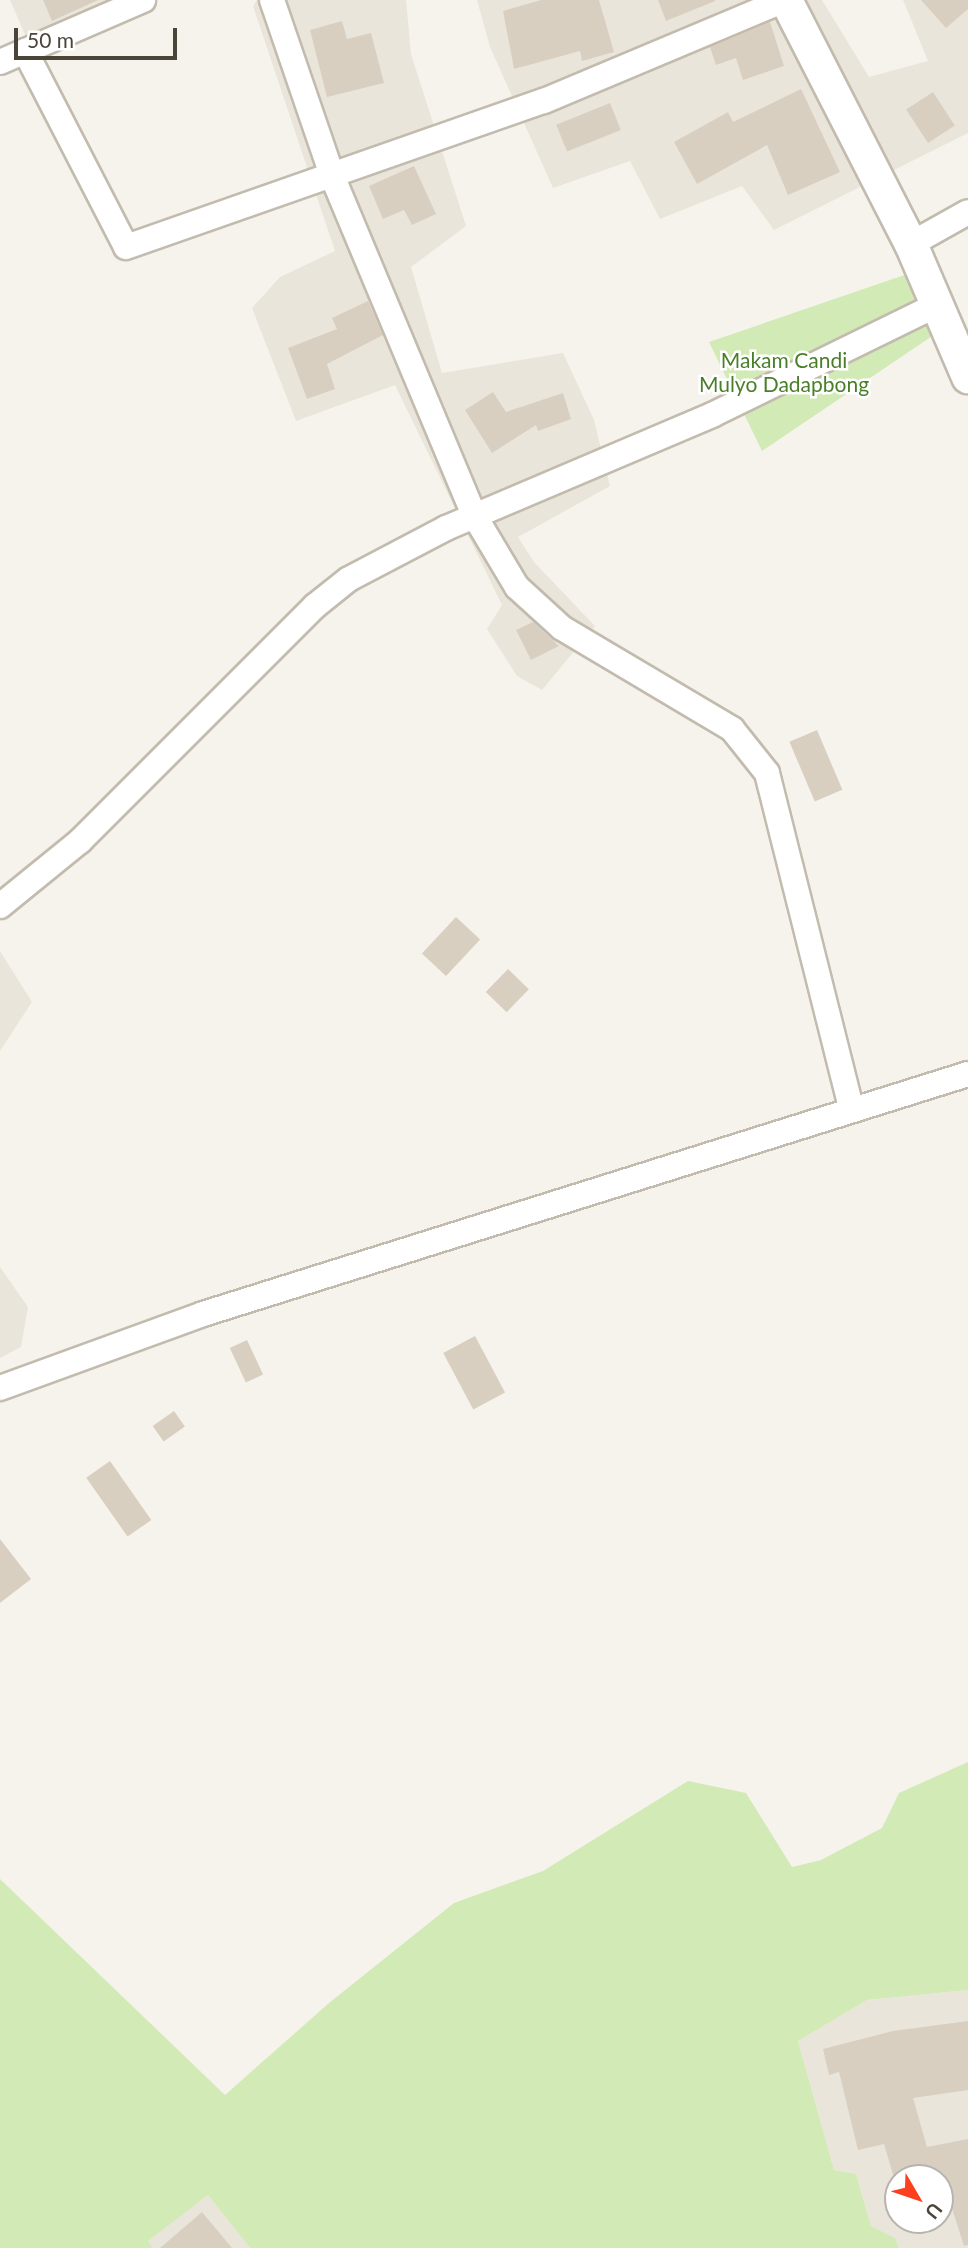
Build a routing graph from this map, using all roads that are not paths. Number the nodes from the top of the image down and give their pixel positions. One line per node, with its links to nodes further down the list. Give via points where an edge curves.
1 (142, 0): 4 (street)
2 (272, 0): 6 (street)
3 (785, 0): 6 (street, via 544,101); 8 (street)
4 (25, 51): 5 (street); 6 (street, via 127,247)
5 (0, 62)
6 (333, 178): 11 (street)
7 (968, 212): 8 (street)
8 (911, 244): 9 (street)
9 (937, 304): 10 (street); 11 (street, via 712,415)
10 (968, 377)
11 (474, 515): 12 (street, via 349,579 315,606 80,841); 14 (street, via 517,587 562,628 711,714 751,748 767,773)
12 (0, 906)
13 (968, 1074): 14 (street)
14 (851, 1107): 15 (street, via 203,1314)
15 (0, 1388)

